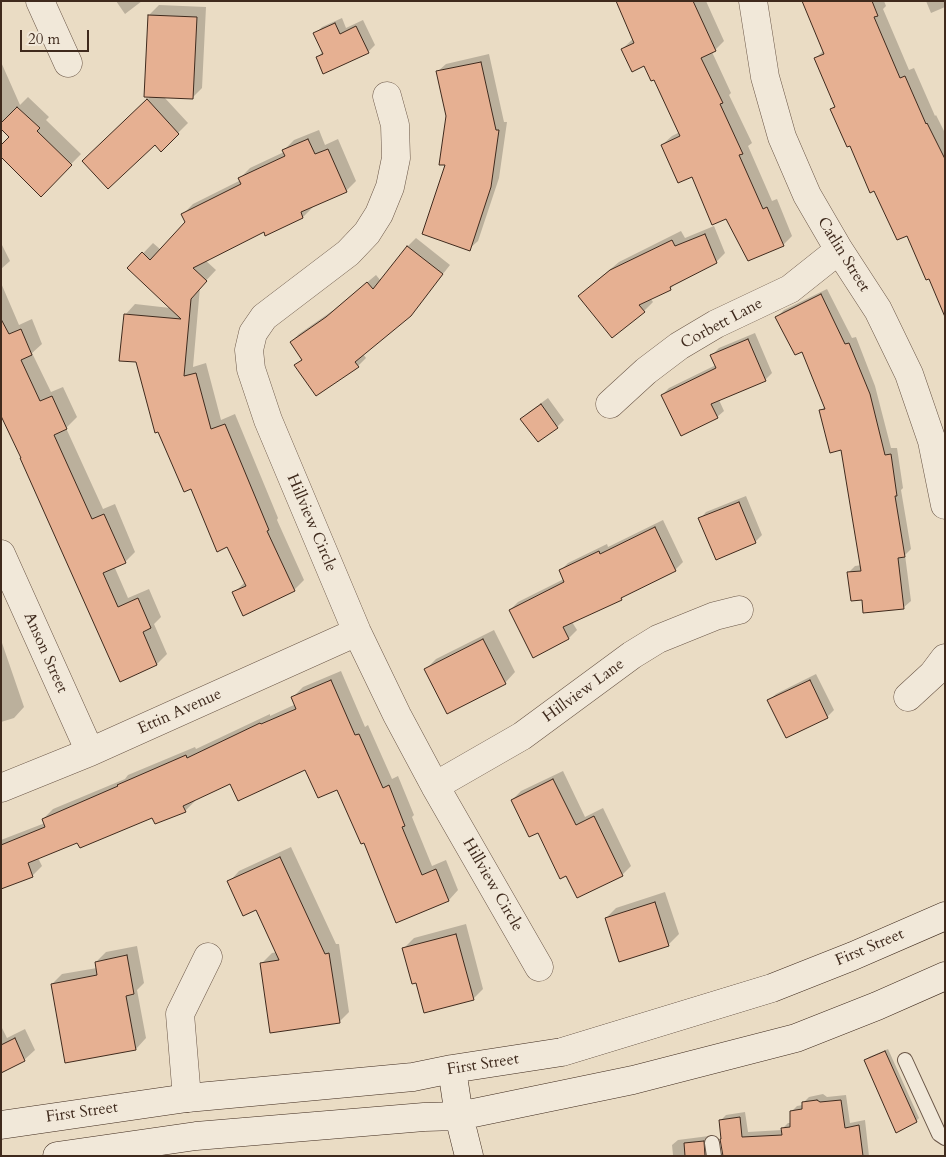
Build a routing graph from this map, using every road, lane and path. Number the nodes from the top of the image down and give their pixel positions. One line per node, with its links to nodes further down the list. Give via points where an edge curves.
1 (40, 1): 3 (street)
2 (753, 1): 5 (street, Catlin Street, via 765,76 782,137 807,196)
3 (68, 63)
4 (387, 96): 10 (street, Hillview Circle, via 395,125 396,158 390,187 379,214 367,233 348,252 264,317 253,332 249,350 251,369 268,420)
5 (839, 250): 6 (street, Corbett Lane, via 790,289 716,324 679,346); 7 (street, Catlin Street, via 878,310 909,374 932,442)
6 (610, 404)
7 (945, 505)
8 (1, 554): 13 (street, Anson Street)
9 (739, 610): 14 (street, Hillview Lane, via 658,639 522,736)
10 (357, 632): 13 (street, Ettin Avenue); 14 (street, Hillview Circle, via 396,715)
11 (945, 658): 12 (street)
12 (908, 697)
13 (90, 752): 15 (street, Ettin Avenue)
14 (435, 786): 18 (street, Hillview Circle)
15 (1, 788)
16 (945, 916): 21 (street, First Street, via 772,988 562,1052)
17 (208, 957): 22 (street, via 180,1014)
18 (539, 967)
19 (945, 976): 23 (street, via 796,1038 633,1080)
20 (905, 1060): 25 (lane, via 939,1134)
21 (452, 1070): 22 (street, First Street, via 413,1077); 23 (street)
22 (187, 1098): 24 (street, First Street)
23 (459, 1116): 26 (street, via 196,1136); 27 (street)
24 (1, 1124)
25 (945, 1138)
26 (57, 1156)
27 (469, 1156)

